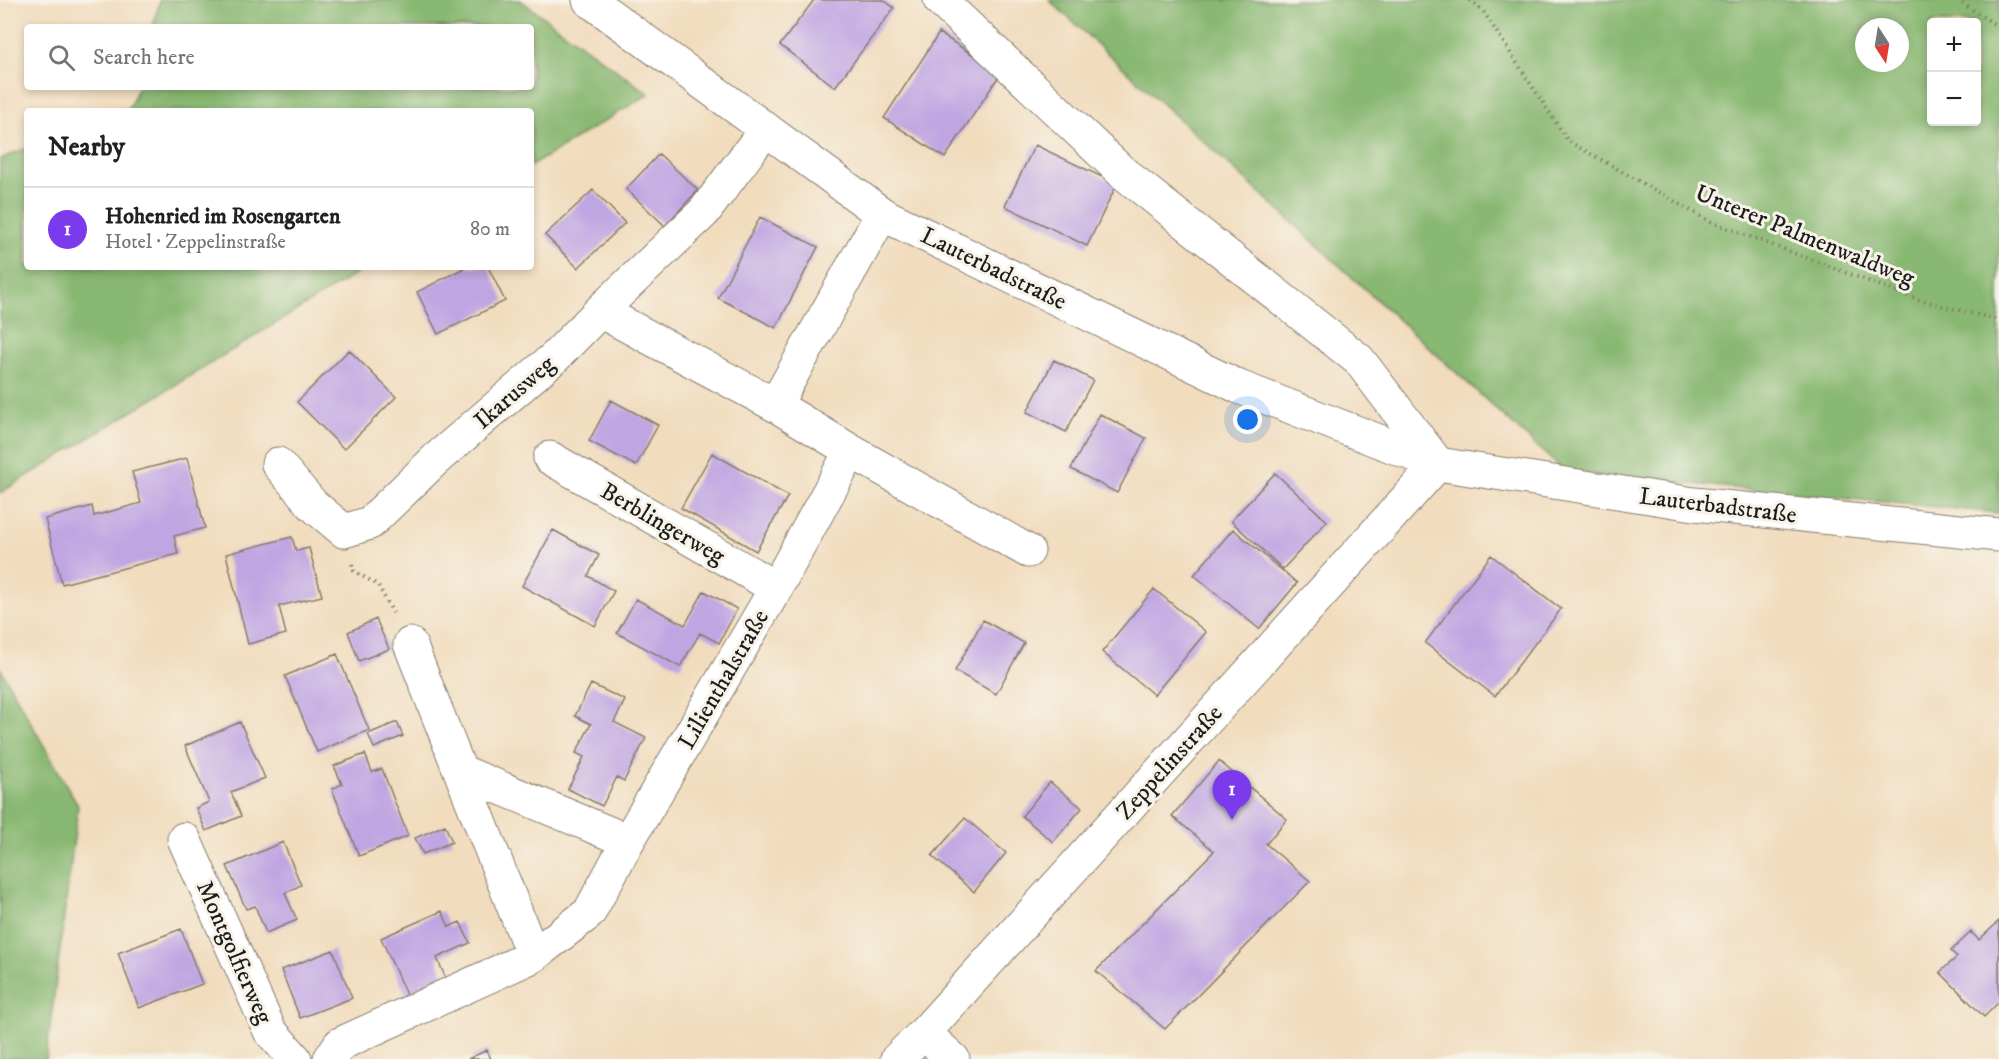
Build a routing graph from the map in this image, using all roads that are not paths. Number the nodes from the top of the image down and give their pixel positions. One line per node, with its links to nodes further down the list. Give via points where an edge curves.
1 (589, 0): 3 (street, Lauterbadstraße)
2 (940, 0): 10 (street, via 1122,172 1359,360)
3 (766, 129): 4 (street, Lauterbadstraße); 5 (street, Ikarusweg, via 704,212)
4 (882, 214): 6 (street); 10 (street, Lauterbadstraße, via 1239,387)
5 (600, 311): 6 (street); 9 (street, Ikarusweg, via 555,357 435,460 370,523 344,531 313,505)
6 (775, 405): 7 (street)
7 (851, 451): 12 (street); 13 (street, Lilienthalstraße)
8 (550, 458): 13 (street, Berblingerweg)
9 (278, 464)
10 (1438, 464): 11 (street, Lauterbadstraße, via 1694,504); 19 (street, Zeppelinstraße)
11 (1999, 535)
12 (1028, 551)
13 (776, 588): 17 (street, Lilienthalstraße)
14 (410, 644): 15 (street)
15 (460, 771): 17 (street); 18 (street)
16 (184, 838): 20 (street, Montgolfierweg, via 270,1031)
17 (628, 842): 18 (street, Lilienthalstraße, via 589,912)
18 (533, 956): 21 (street, Lilienthalstraße, via 340,1044)
19 (924, 1033): 22 (street, Zeppelinstraße); 23 (street)
20 (295, 1059)
21 (330, 1059)
22 (897, 1059)
23 (952, 1059)

